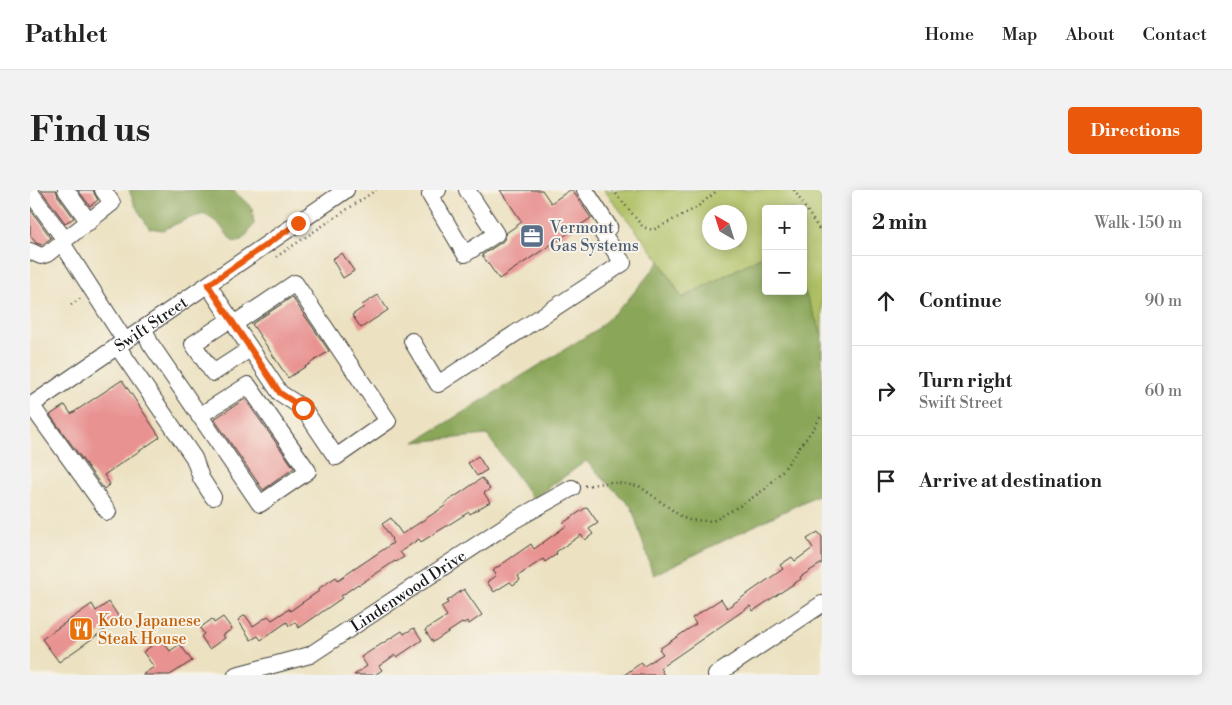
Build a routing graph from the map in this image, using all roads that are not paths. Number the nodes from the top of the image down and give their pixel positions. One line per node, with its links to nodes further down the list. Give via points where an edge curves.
1 (66, 190): 8 (street)
2 (103, 190): 8 (street, via 112,203)
3 (346, 190): 11 (street, Swift Street)
4 (438, 190): 5 (street, via 430,195 465,254 496,234)
5 (467, 190)
6 (585, 190): 14 (street, via 609,227 603,234 623,263 438,384)
7 (30, 192): 9 (street)
8 (89, 222): 9 (street)
9 (64, 242): 10 (street, via 41,256); 15 (street)
10 (30, 251)
11 (208, 285): 12 (street); 13 (street, Swift Street)
12 (232, 321): 16 (street); 16 (street, via 193,344 213,373); 16 (street, via 295,283 388,421 336,457 303,408 280,393)
13 (144, 328): 15 (street, Swift Street); 18 (street, via 150,343)
14 (412, 341)
15 (121, 343): 17 (street, Swift Street); 20 (street, via 194,458)
16 (250, 348)
17 (30, 405): 21 (street)
18 (199, 416): 18 (street, via 260,504 308,471 248,385)
19 (572, 488): 23 (street, Lindenwood Drive, via 513,522 310,655)
20 (213, 497)
21 (108, 512)
22 (822, 604): 24 (street)
23 (236, 675)
24 (716, 675)

